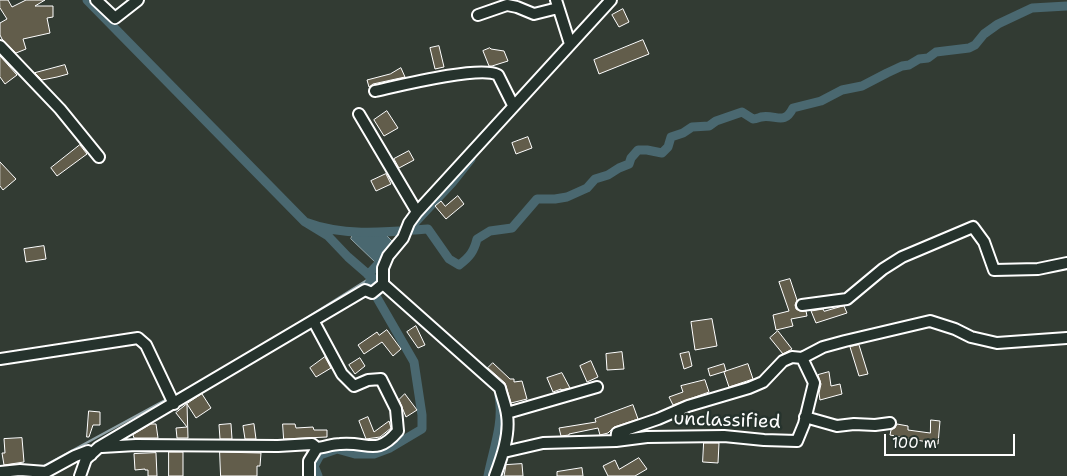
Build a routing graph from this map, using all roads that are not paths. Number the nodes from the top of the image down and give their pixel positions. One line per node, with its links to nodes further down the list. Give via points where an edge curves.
1 (96, 0): 2 (street, via 115,18)
2 (138, 0)
3 (610, 0): 6 (street)
4 (557, 4): 5 (street, via 534,14 507,5); 6 (street)
5 (478, 15)
6 (570, 44): 9 (street)
7 (0, 46): 11 (street)
8 (375, 91): 9 (street, via 454,75 488,72 498,75)
9 (513, 105): 12 (street)
10 (359, 114): 12 (street)
11 (99, 157)
12 (417, 212): 14 (street, via 388,256 383,268)
13 (1067, 263): 15 (street, via 1038,269 994,270 984,242 973,227 902,257 847,299)
14 (383, 284): 16 (street, via 372,293 366,290); 22 (street, via 500,388)
15 (802, 305)
16 (314, 322): 21 (street); 26 (street, via 342,374 354,386 381,379 396,409 398,431 389,442 376,447 341,443)
17 (1067, 338): 18 (street, via 997,343 930,321 823,347)
18 (802, 358): 23 (street, unclassified, via 814,383); 25 (street, via 792,357 783,361 756,385 617,432)
19 (0, 359): 21 (street, via 138,338 146,345)
20 (597, 387): 22 (street)
21 (174, 404): 27 (street)
22 (507, 413): 28 (street)
23 (805, 418): 24 (street, via 837,426); 25 (street, unclassified, via 797,441 724,436 647,437)
24 (890, 423)
25 (616, 441): 28 (street, unclassified, via 543,443)
26 (317, 448): 27 (street, via 312,444 136,445); 31 (street, via 309,461)
27 (95, 451): 29 (street, via 75,456 46,472); 30 (street, via 86,459)
28 (504, 452): 32 (street)
29 (0, 472)
30 (80, 476)
31 (309, 476)
32 (495, 476)

